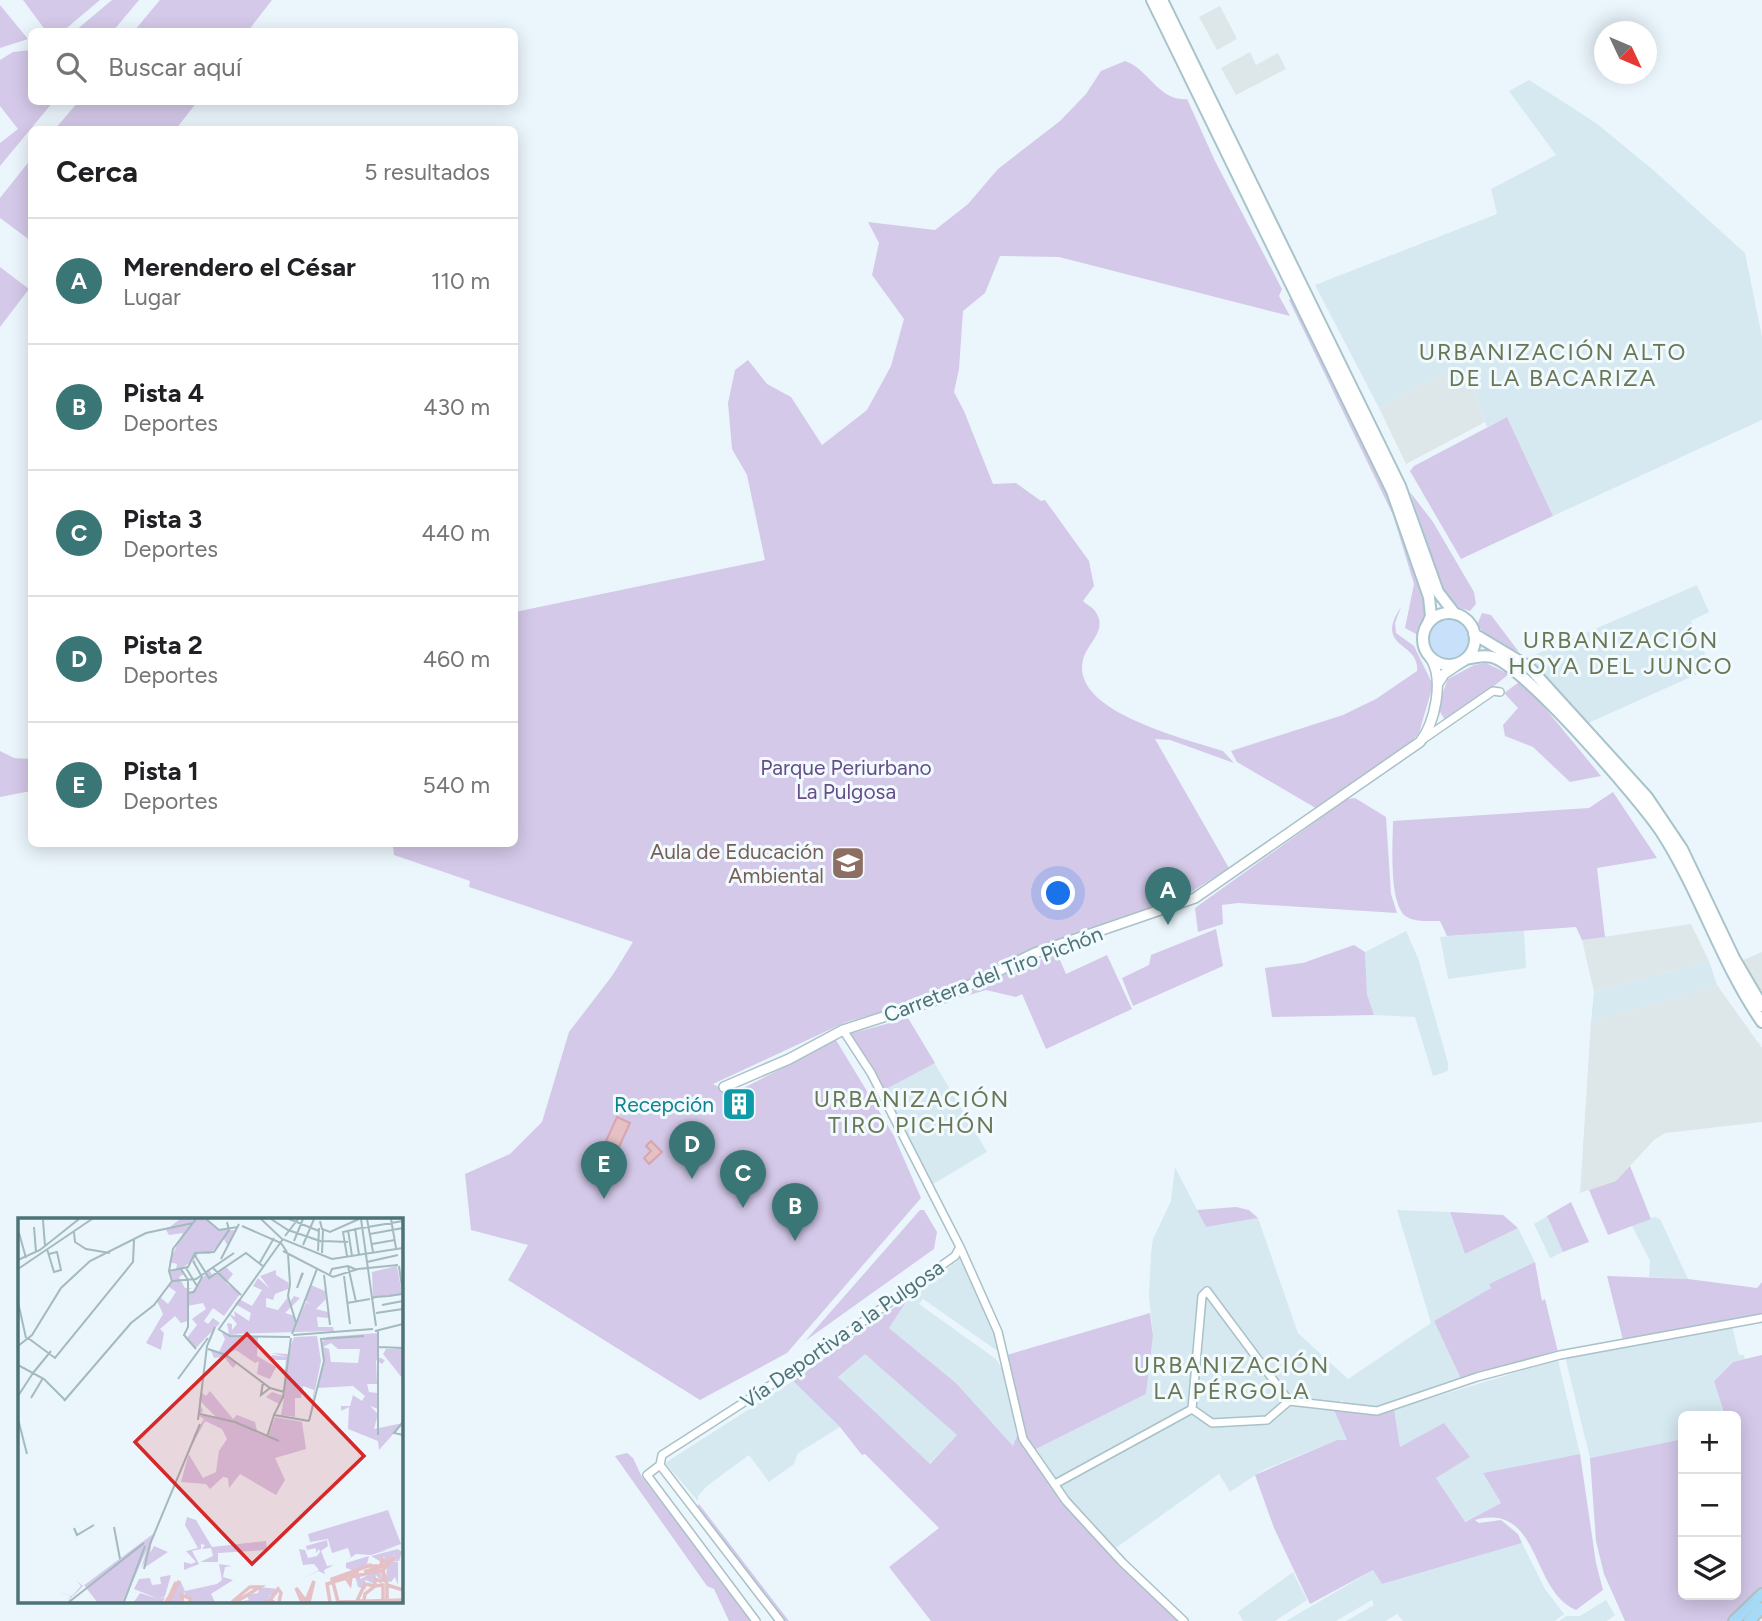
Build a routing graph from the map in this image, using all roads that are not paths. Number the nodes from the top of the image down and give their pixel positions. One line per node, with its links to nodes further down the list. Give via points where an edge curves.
1 (1152, 0): 4 (main road, via 1392,491 1429,597)
2 (1162, 0): 3 (main road, via 1400,486 1438,592)
3 (1455, 614): 4 (main road, via 1439,615); 5 (main road, via 1467,621)
4 (1428, 623): 6 (main road, via 1422,642)
5 (1474, 635): 7 (main road, via 1473,649); 13 (main road, via 1529,667 1647,797 1682,849)
6 (1431, 659): 7 (main road, via 1445,665); 8 (street)
7 (1462, 661): 8 (street); 14 (main road, via 1491,656 1523,675 1640,805 1674,853 1725,961)
8 (1438, 683): 10 (street)
9 (1500, 692): 11 (street, Carretera del Tiro Pichón, via 1493,691)
10 (1433, 720): 11 (street, via 1436,727); 12 (street)
11 (1447, 724): 12 (street, Carretera del Tiro Pichón)
12 (1416, 745): 15 (street, Carretera del Tiro Pichón, via 1195,898 1035,953 945,997)
13 (1762, 1006)
14 (1762, 1023)
15 (843, 1030): 16 (street, Carretera del Tiro Pichón); 17 (street, Vía Deportiva a la Pulgosa, via 871,1073)
16 (724, 1087)
17 (960, 1247): 21 (street, Vía Deportiva a la Pulgosa, via 955,1256 802,1365 662,1455); 22 (street, via 998,1332 1023,1439)
18 (1762, 1318): 19 (street, via 1560,1355 1377,1411)
19 (1290, 1401): 20 (street, via 1267,1420 1212,1423); 20 (street, via 1207,1291 1202,1296)
20 (1192, 1409): 22 (street)
21 (660, 1465): 25 (street, via 647,1475); 26 (street)
22 (1055, 1484): 27 (street, via 1122,1562)
23 (1762, 1594): 28 (main road)
24 (1762, 1608): 29 (main road)
25 (756, 1621)
26 (780, 1621)
27 (1184, 1621)
28 (1734, 1621)
29 (1749, 1621)

